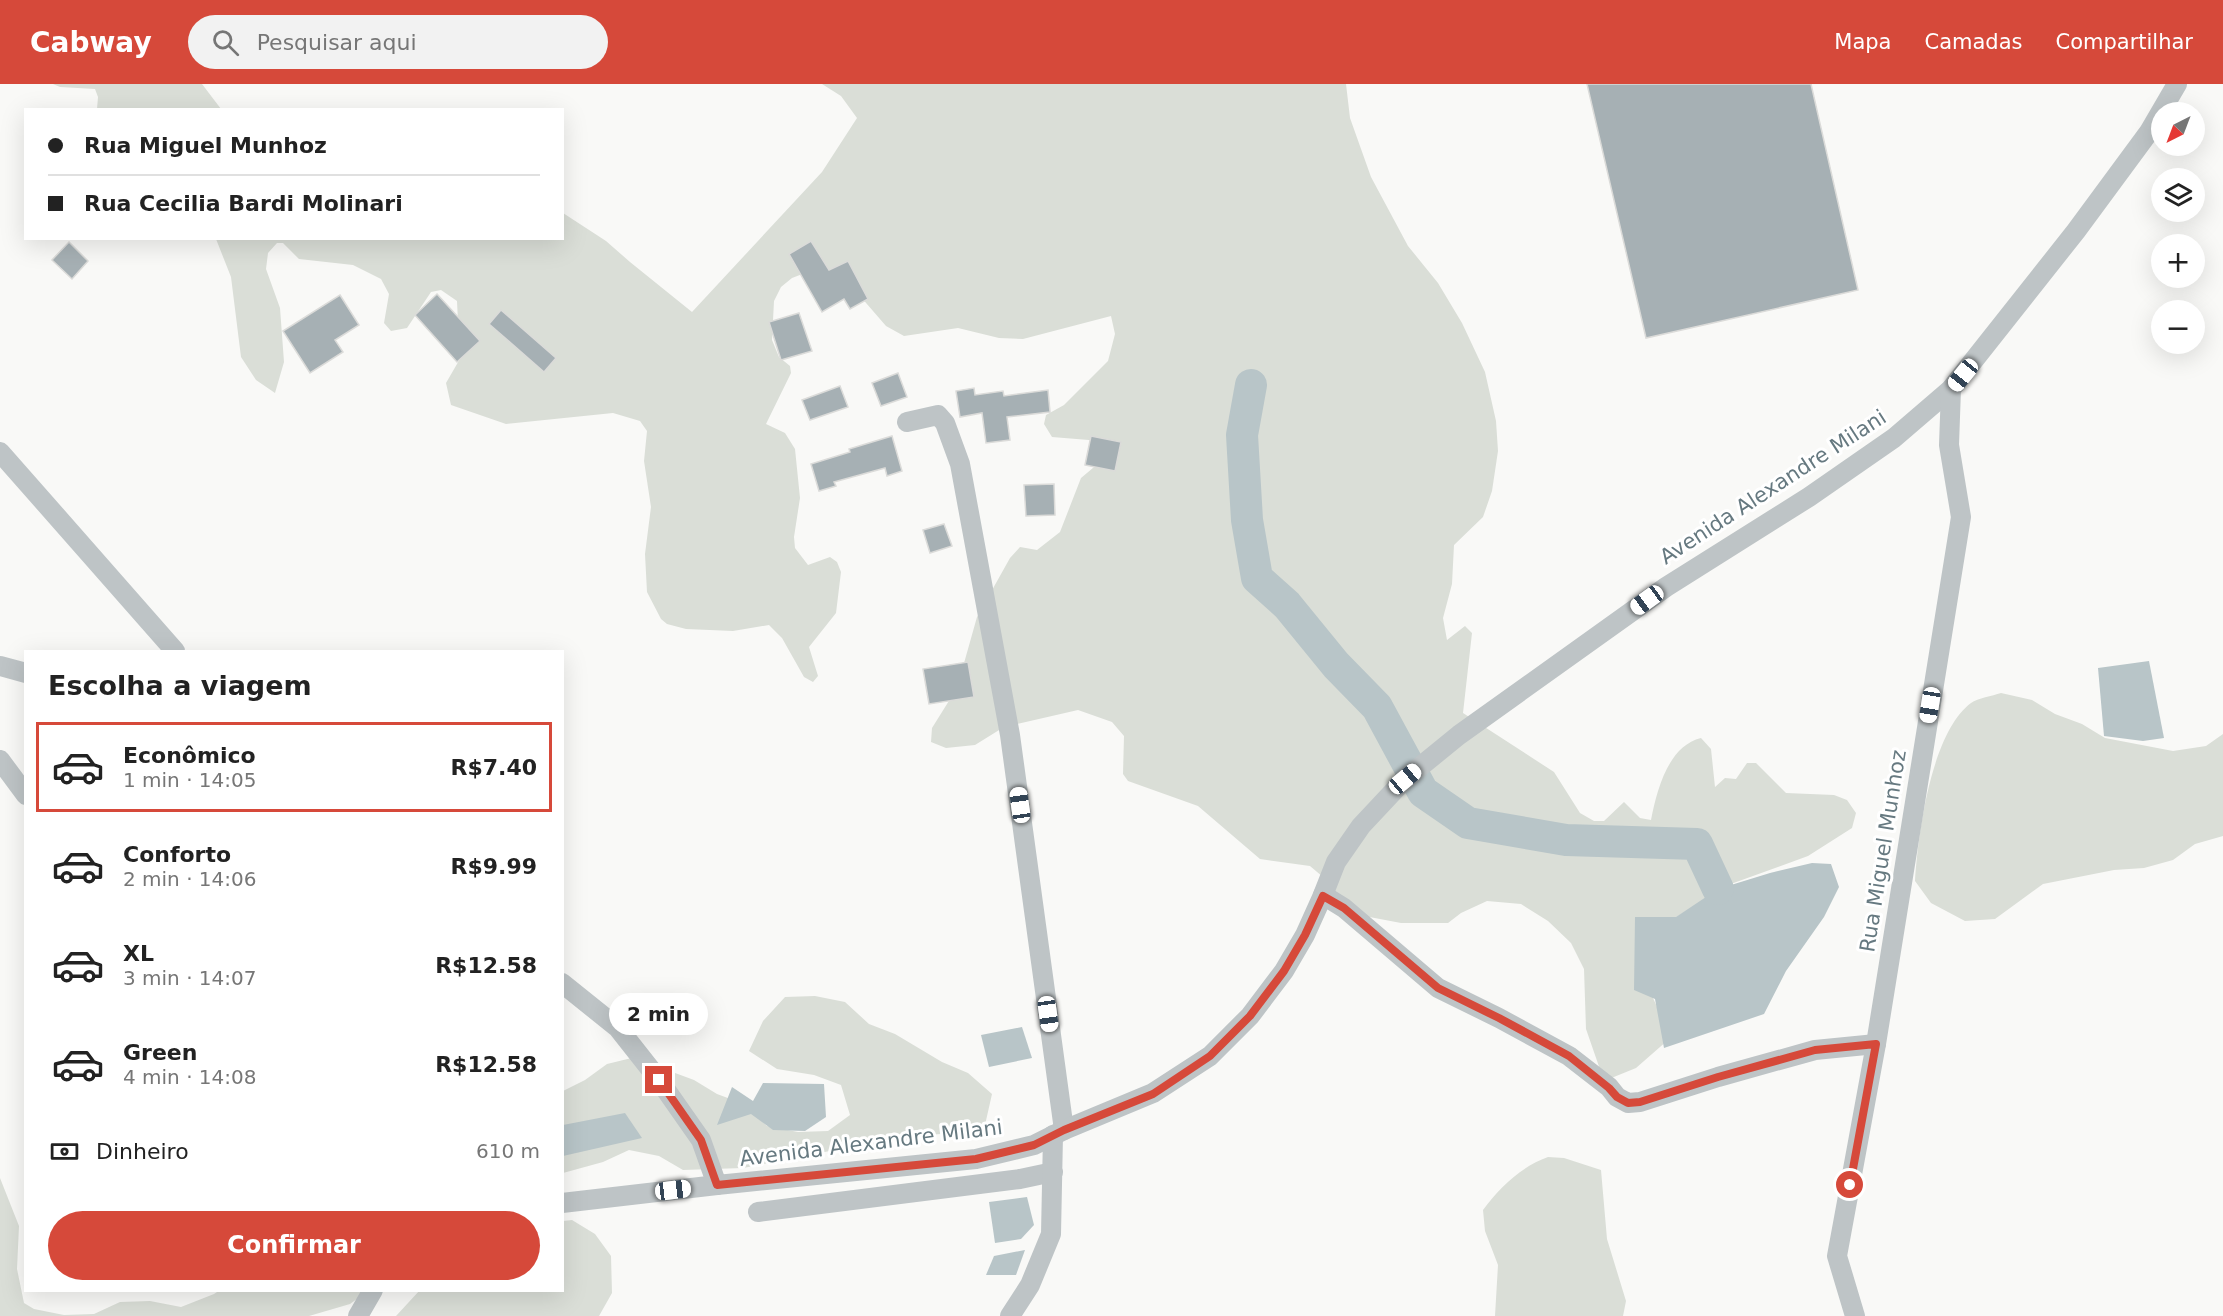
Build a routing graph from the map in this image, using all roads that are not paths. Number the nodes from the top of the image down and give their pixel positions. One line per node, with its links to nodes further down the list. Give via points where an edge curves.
1 (2177, 84): 2 (street, Avenida Alexandre Milani, via 2149,132 2076,231)
2 (1951, 389): 10 (street, Avenida Alexandre Milani, via 1894,438 1666,587 1459,735 1405,779 1361,826 1336,862); 12 (street, Rua Miguel Munhoz, via 1949,446 1961,517)
3 (907, 422): 13 (street, via 938,415 945,423 960,464 1010,735)
4 (0, 452): 5 (street)
5 (174, 650)
6 (0, 666): 7 (street)
7 (24, 672)
8 (0, 760): 9 (street)
9 (24, 792)
10 (1323, 896): 12 (street, via 1344,908 1438,988 1569,1056 1628,1103 1815,1050); 13 (street, Avenida Alexandre Milani, via 1284,971 1250,1016 1210,1056 1153,1094)
11 (564, 984): 15 (street, via 618,1028 659,1080 701,1140)
12 (1876, 1044): 21 (street, Rua Miguel Munhoz, via 1837,1256)
13 (1059, 1132): 14 (street); 15 (street, Avenida Alexandre Milani, via 1034,1145 976,1159)
14 (1053, 1172): 17 (street); 20 (street, via 1051,1234 1030,1285)
15 (717, 1185): 16 (street, Avenida Alexandre Milani)
16 (564, 1203)
17 (758, 1212)
18 (372, 1292): 19 (street)
19 (358, 1316)
20 (1010, 1316)
21 (1855, 1316)

